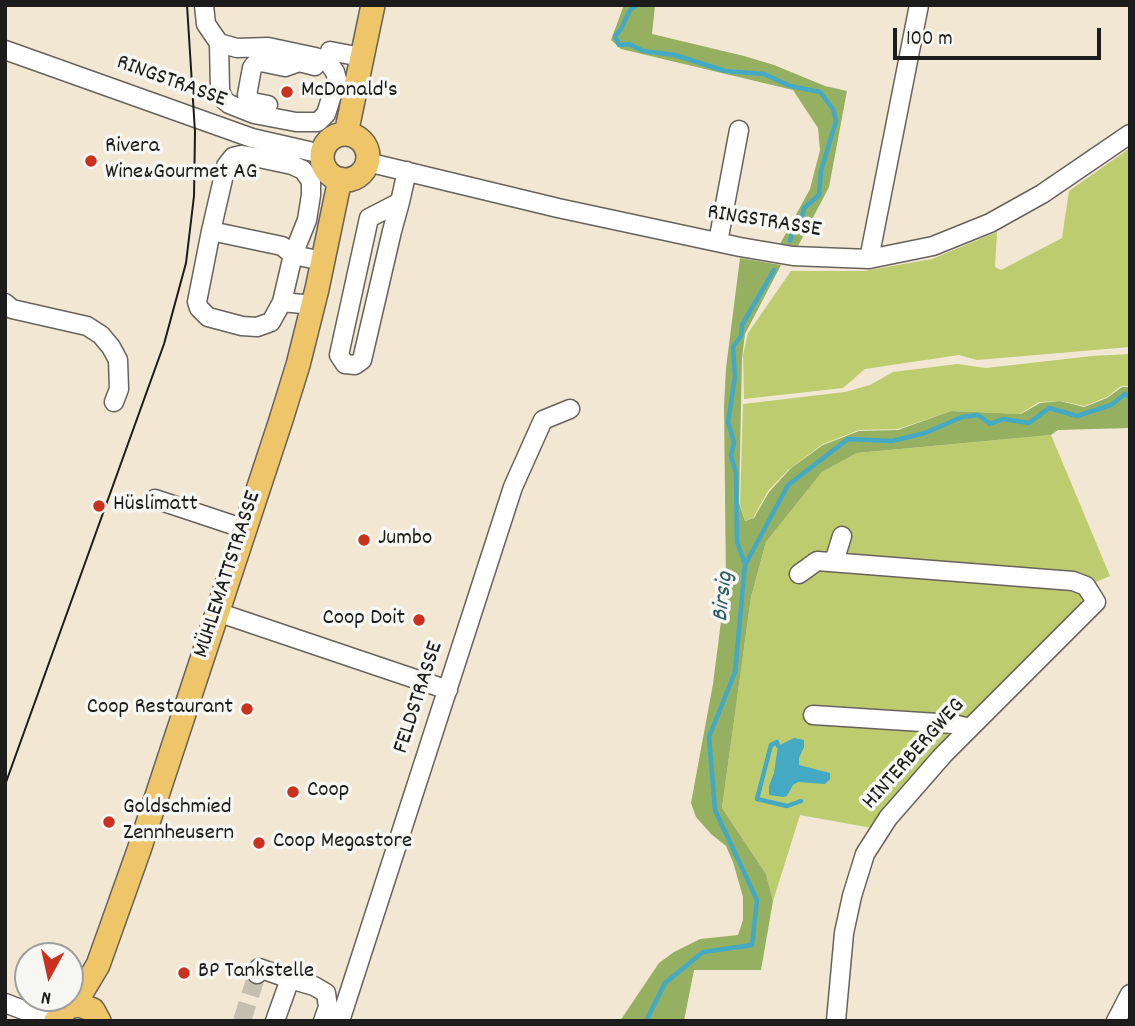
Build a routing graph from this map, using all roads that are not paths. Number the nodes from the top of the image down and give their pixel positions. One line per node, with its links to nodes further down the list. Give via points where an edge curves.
1 (204, 5): 4 (street, via 206,24)
2 (373, 5): 7 (main road)
3 (919, 5): 21 (street)
4 (219, 43): 8 (street, via 237,48 268,47 328,62 337,79); 9 (street, via 220,90 229,104 254,114)
5 (5, 50): 13 (street, RINGSTRASSE, via 252,138)
6 (330, 51): 7 (street)
7 (361, 57): 11 (main road)
8 (331, 97): 9 (street, via 326,114); 9 (street, via 329,77 321,67 261,62 252,68 249,99)
9 (318, 121)
10 (739, 130): 19 (street)
11 (346, 134): 13 (main road, via 330,139); 14 (main road, via 360,140)
12 (1130, 134): 21 (street, RINGSTRASSE, via 990,223 933,246)
13 (322, 155): 16 (main road, via 324,167)
14 (367, 162): 15 (street, RINGSTRASSE); 16 (main road, via 357,176)
15 (407, 171): 17 (street); 19 (street, RINGSTRASSE)
16 (340, 179): 22 (main road, MÜHLEMATTSTRASSE)
17 (400, 202): 17 (street, via 362,360 345,364 339,355 369,218)
18 (211, 231): 20 (street, via 282,246); 20 (street, via 226,166 233,157 292,165 311,181 307,220); 23 (street, via 199,309 208,317 257,327 271,322)
19 (718, 242): 21 (street, RINGSTRASSE, via 793,256)
20 (293, 255): 22 (street); 23 (street)
21 (869, 259)
22 (323, 261): 25 (main road, MÜHLEMATTSTRASSE)
23 (282, 302): 25 (street)
24 (5, 303): 26 (street, via 12,309 87,326 101,335 118,360 119,389)
25 (313, 305): 29 (main road, MÜHLEMATTSTRASSE, via 295,377)
26 (114, 402)
27 (570, 409): 34 (street, FELDSTRASSE, via 543,420 532,441)
28 (155, 499): 29 (street)
29 (245, 529): 33 (main road, MÜHLEMATTSTRASSE)
30 (842, 536): 31 (street)
31 (834, 562): 32 (street, via 817,561); 36 (street, HINTERBERGWEG, via 1073,581 1086,586 1096,603)
32 (799, 574)
33 (217, 612): 34 (street); 41 (main road, MÜHLEMATTSTRASSE, via 98,965)
34 (448, 690): 45 (street, FELDSTRASSE)
35 (813, 715): 36 (street)
36 (970, 728): 46 (street, HINTERBERGWEG, via 888,818 865,854 844,933)
37 (257, 974): 38 (street, via 259,968)
38 (290, 979): 43 (street); 44 (street, via 326,993)
39 (1130, 994): 47 (street)
40 (5, 1003): 42 (street)
41 (89, 1012): 42 (main road, via 62,1011)
42 (54, 1021)
43 (275, 1021)
44 (323, 1021)
45 (340, 1021)
46 (836, 1021)
47 (1115, 1021)

